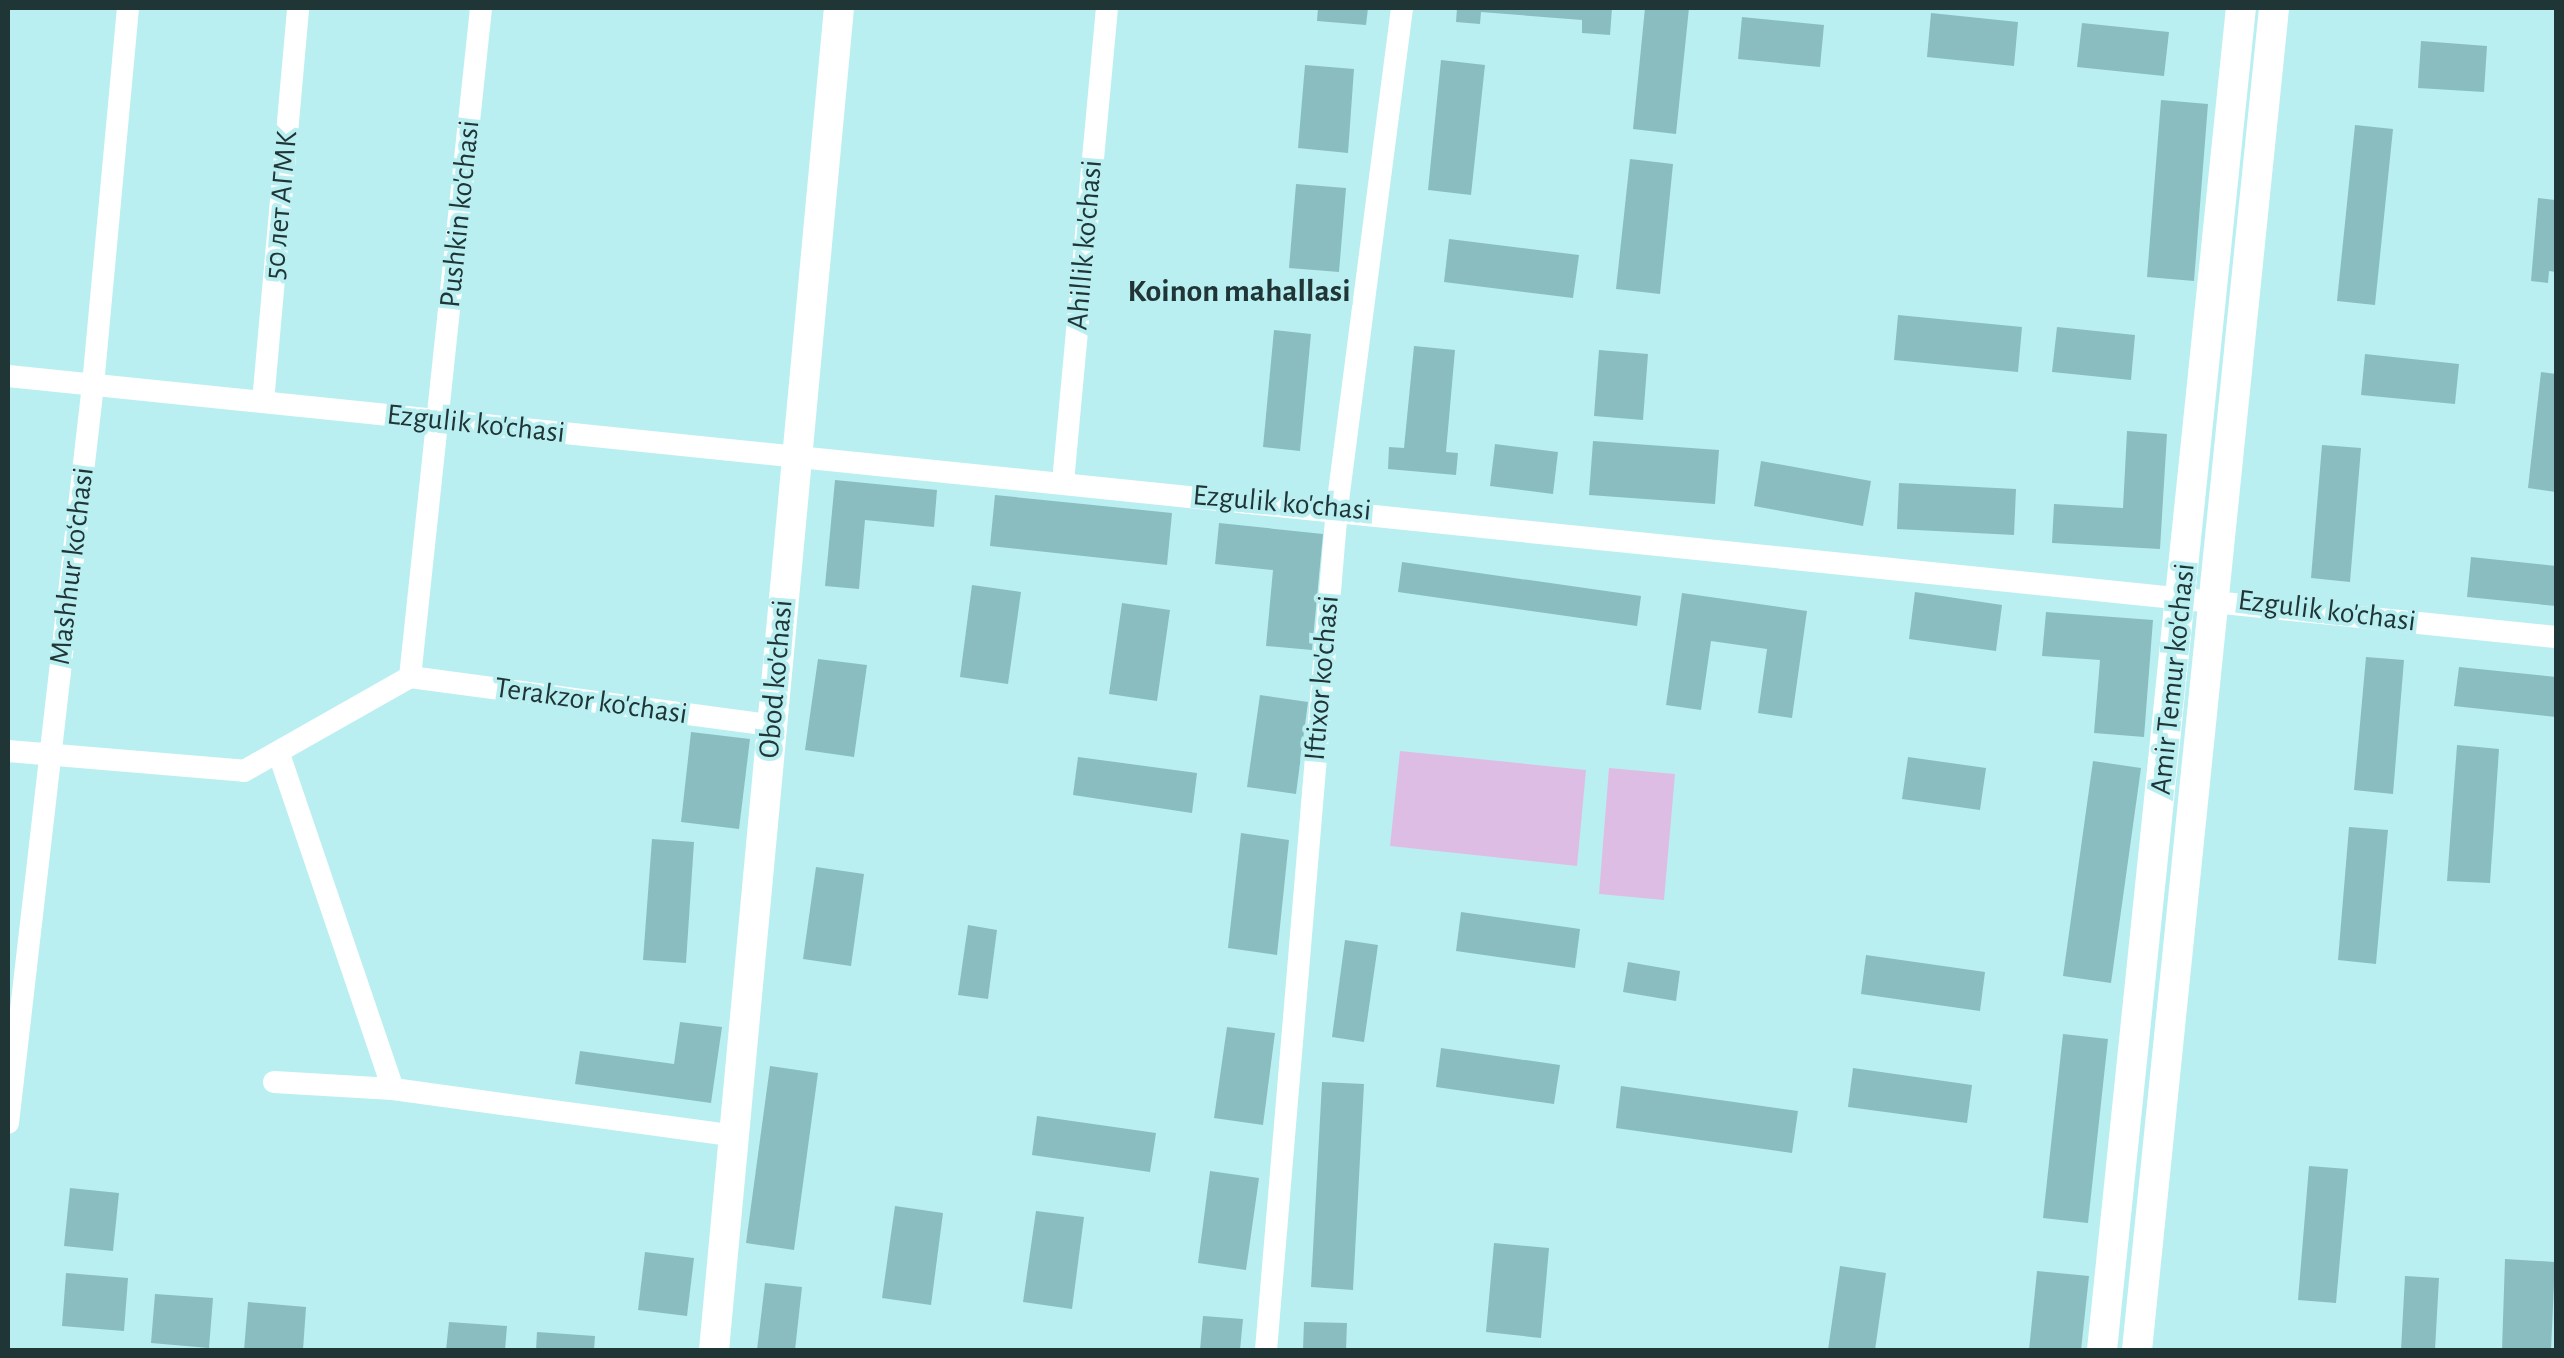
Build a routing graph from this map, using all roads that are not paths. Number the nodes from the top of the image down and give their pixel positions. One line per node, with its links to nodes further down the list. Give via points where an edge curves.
1 (128, 8): 10 (street, Mashhur ko‘chasi)
2 (298, 8): 11 (street, 50 лет АГМК)
3 (481, 8): 12 (street, Pushkin ko'chasi)
4 (838, 8): 13 (main road, Obod ko'chasi)
5 (1107, 8): 14 (street, Ahillik ko'chasi)
6 (1402, 8): 15 (street, Iftixor ko'chasi)
7 (2240, 8): 16 (main road, Amir Temur ko'chasi)
8 (2274, 8): 16 (main road, Amir Temur ko'chasi)
9 (8, 376): 10 (street, Ezgulik ko'chasi)
10 (93, 385): 11 (street, Ezgulik ko'chasi); 22 (street, Mashhur ko‘chasi)
11 (263, 402): 12 (street, Ezgulik ko'chasi)
12 (439, 420): 13 (street, Ezgulik ko'chasi); 18 (street)
13 (796, 457): 14 (street, Ezgulik ko'chasi); 19 (main road, Obod ko'chasi)
14 (1063, 482): 15 (street, Ezgulik ko'chasi)
15 (1336, 508): 16 (street, Ezgulik ko'chasi); 29 (street, Iftixor ko'chasi)
16 (2197, 596): 17 (street, Ezgulik ko'chasi); 30 (main road, Amir Temur ko'chasi); 31 (main road, Amir Temur ko'chasi)
17 (2556, 637)
18 (410, 677): 19 (street, Terakzor ko'chasi); 21 (street)
19 (772, 725): 27 (main road, Obod ko'chasi)
20 (8, 751): 22 (street)
21 (279, 754): 22 (street, via 244,770); 25 (street)
22 (50, 755): 23 (street, Mashhur ko‘chasi)
23 (17, 980): 26 (street, Mashhur ko‘chasi)
24 (274, 1082): 25 (street)
25 (393, 1089): 27 (street)
26 (8, 1124)
27 (734, 1136): 28 (main road, Obod ko'chasi)
28 (714, 1350)
29 (1266, 1350)
30 (2102, 1350)
31 (2137, 1350)

